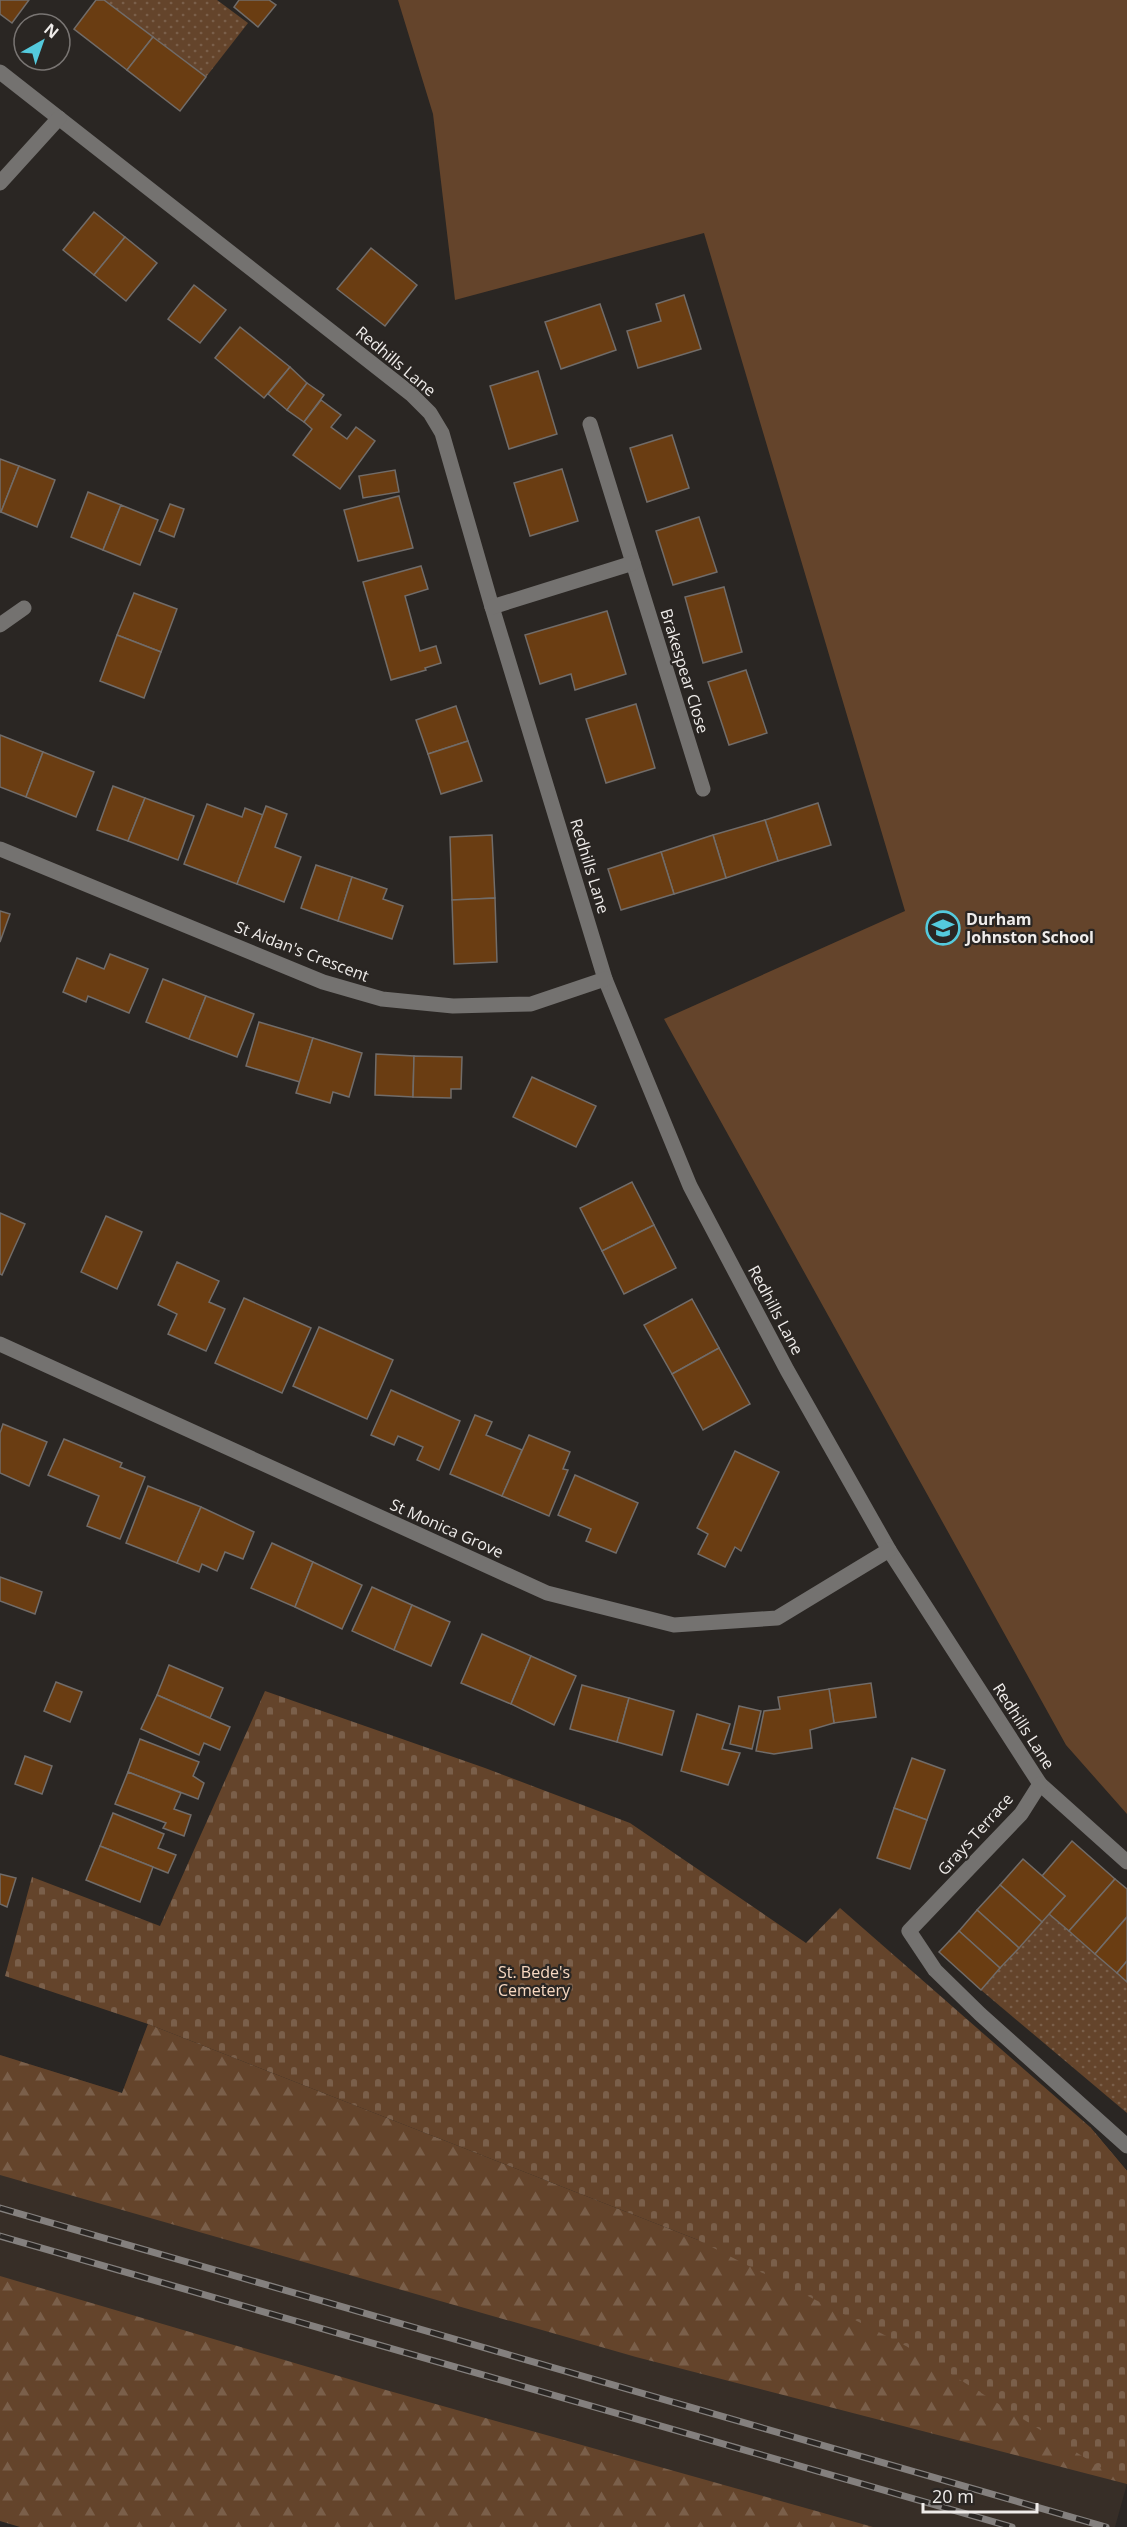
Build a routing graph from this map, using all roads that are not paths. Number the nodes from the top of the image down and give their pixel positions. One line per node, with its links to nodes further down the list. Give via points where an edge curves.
1 (0, 72): 2 (street, Redhills Lane)
2 (59, 118): 3 (street); 6 (street, Redhills Lane, via 411,394 430,413 442,433)
3 (0, 183)
4 (590, 424): 5 (street, Brakespear Close)
5 (633, 563): 6 (street); 9 (street, Brakespear Close)
6 (492, 607): 11 (street, Redhills Lane)
7 (24, 608): 8 (street)
8 (0, 625)
9 (703, 789)
10 (0, 849): 11 (street, St Aidan's Crescent, via 323,982 382,999 453,1006 531,1004)
11 (605, 979): 13 (street, Redhills Lane, via 690,1186 787,1370)
12 (0, 1344): 13 (street, St Monica Grove, via 547,1593 674,1625 777,1618)
13 (889, 1550): 14 (street, Redhills Lane)
14 (1040, 1784): 15 (street); 16 (street, Grays Terrace, via 1021,1815 909,1931 935,1970)
15 (1127, 1862)
16 (1127, 2146)

